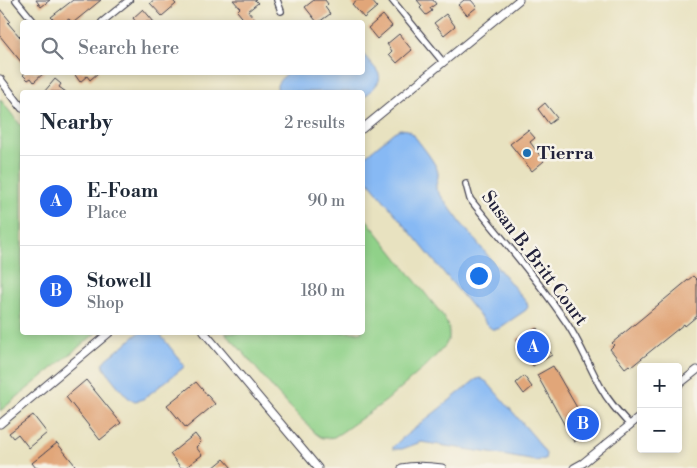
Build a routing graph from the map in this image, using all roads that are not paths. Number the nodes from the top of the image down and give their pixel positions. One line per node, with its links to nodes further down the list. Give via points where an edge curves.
1 (16, 0): 7 (street)
2 (129, 0): 8 (street)
3 (277, 0): 6 (street)
4 (392, 0): 9 (street)
5 (519, 0): 9 (street)
6 (281, 11)
7 (32, 20)
8 (104, 20)
9 (443, 62): 12 (street)
10 (0, 79): 11 (street)
11 (20, 105)
12 (365, 127)
13 (466, 184): 20 (street, Susan B. Britt Court, via 470,199 564,317 601,388)
14 (106, 335): 19 (street)
15 (207, 335): 21 (street)
16 (697, 370): 17 (street)
17 (682, 382)
18 (637, 419): 20 (street)
19 (0, 424)
20 (630, 425): 24 (street)
21 (318, 468)
22 (402, 468): 23 (street)
23 (442, 468)
24 (574, 468)

